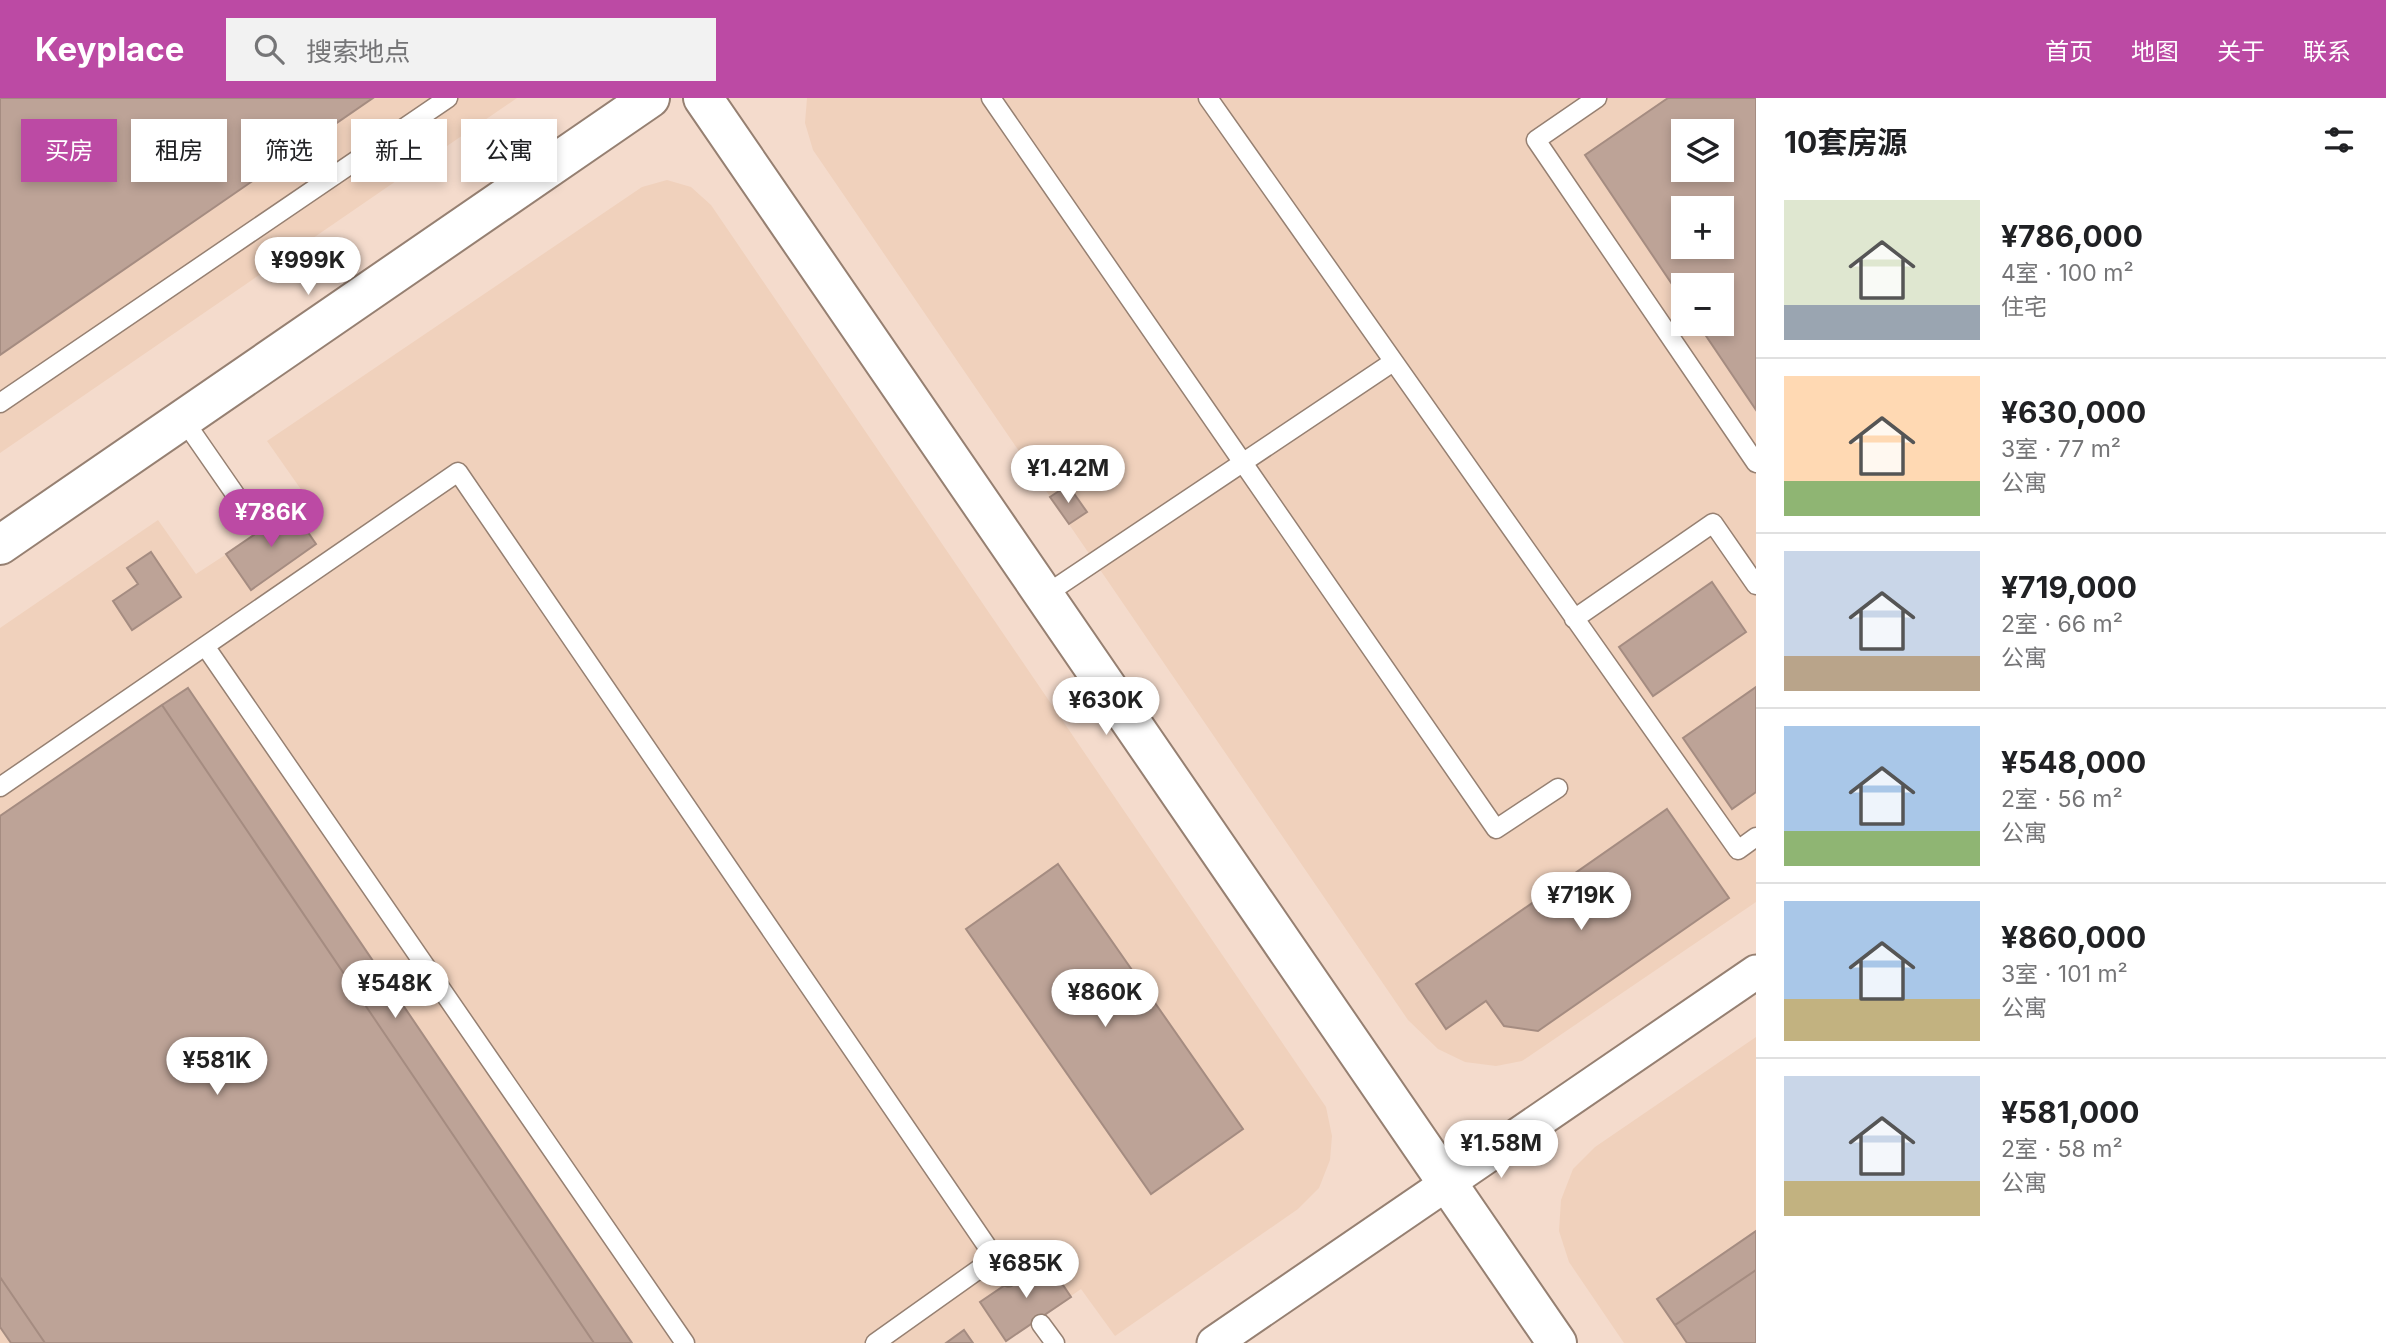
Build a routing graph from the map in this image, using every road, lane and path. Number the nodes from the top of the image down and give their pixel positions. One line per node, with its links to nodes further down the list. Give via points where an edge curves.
1 (448, 98): 8 (lane)
2 (650, 98): 9 (street)
3 (703, 98): 15 (street)
4 (991, 98): 10 (lane)
5 (1208, 98): 7 (lane)
6 (1597, 98): 11 (lane, via 1536,140)
7 (1393, 362): 10 (lane); 16 (lane)
8 (0, 403)
9 (184, 419): 12 (lane); 13 (street)
10 (1243, 462): 15 (lane); 19 (lane, via 1496,829)
11 (1756, 463)
12 (253, 520)
13 (0, 545)
14 (1756, 585): 16 (lane, via 1713,523)
15 (1045, 595): 22 (street)
16 (1574, 619): 20 (lane, via 1738,850)
17 (205, 646): 18 (lane); 23 (lane, via 294,579 458,472); 26 (lane)
18 (0, 787)
19 (1558, 788)
20 (1756, 837)
21 (1756, 972): 22 (street)
22 (1447, 1183): 29 (street); 30 (street)
23 (996, 1257): 24 (lane); 27 (lane)
24 (1009, 1277)
25 (1041, 1324): 28 (lane)
26 (685, 1343)
27 (875, 1343)
28 (1055, 1343)
29 (1214, 1343)
30 (1557, 1343)

